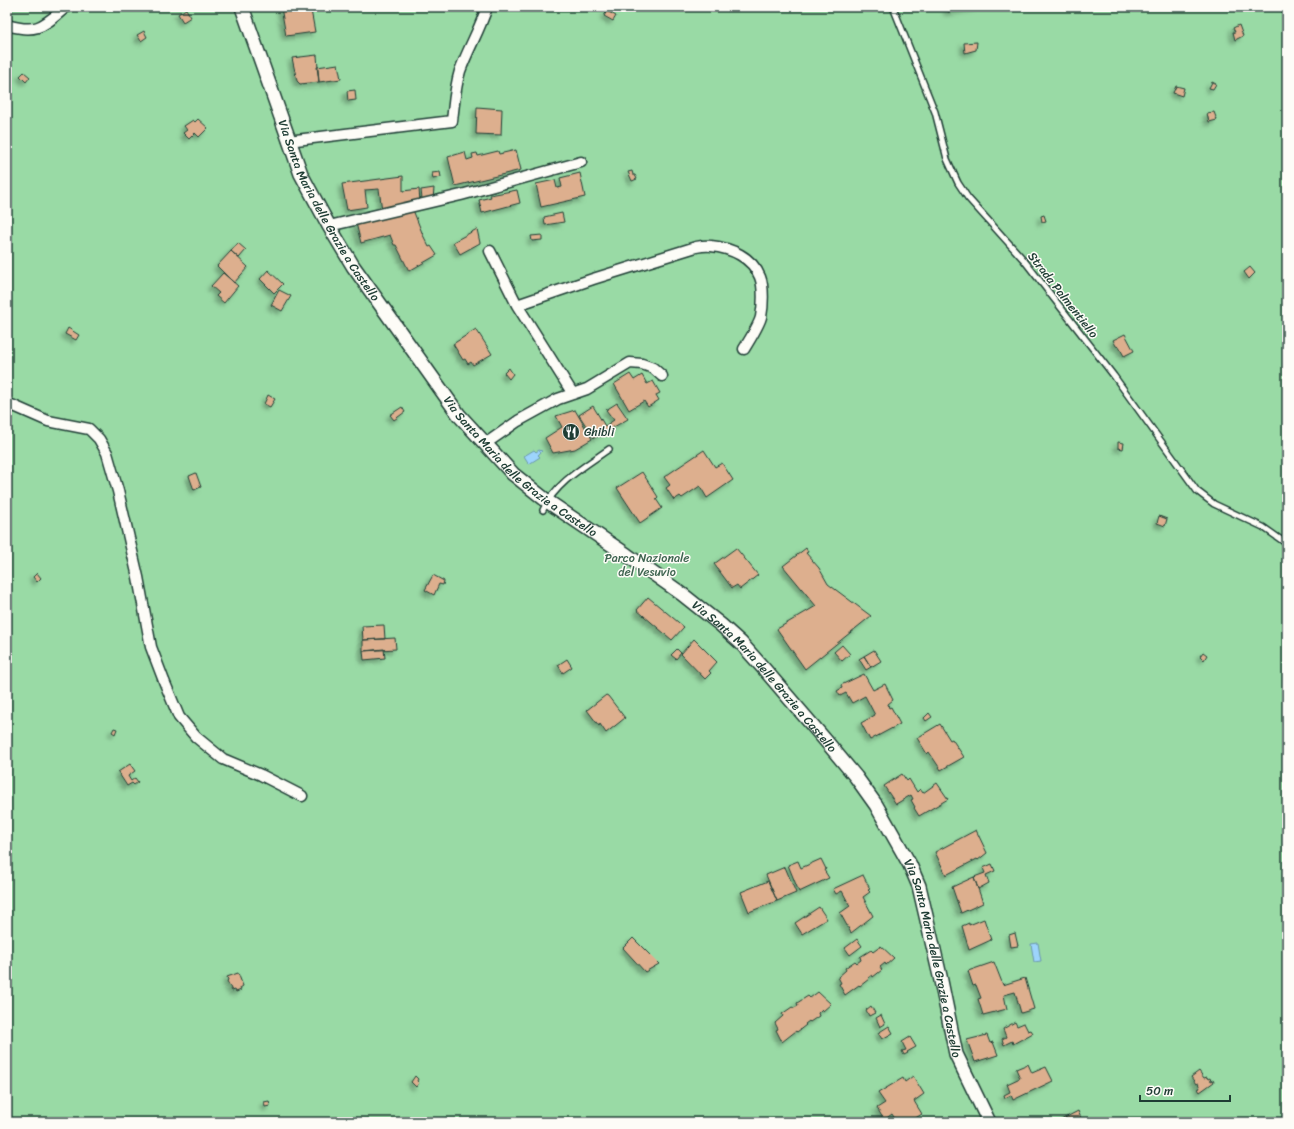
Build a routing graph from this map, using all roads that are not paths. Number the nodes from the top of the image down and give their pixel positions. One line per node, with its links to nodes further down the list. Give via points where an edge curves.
1 (66, 7): 5 (street, via 43,26 20,29)
2 (242, 7): 6 (street, Via Santa Maria delle Grazie a Castello)
3 (487, 7): 6 (street, via 482,24 460,71 455,89 452,121)
4 (893, 7): 18 (lane, Strada Palmentiello, via 935,112 947,159 968,198 1023,259 1114,376 1197,491 1214,504 1263,527)
5 (7, 25)
6 (288, 141): 8 (street, Via Santa Maria delle Grazie a Castello, via 301,174)
7 (581, 162): 8 (street, via 461,195)
8 (329, 226): 15 (street, Via Santa Maria delle Grazie a Castello, via 353,266 427,371 459,415)
9 (490, 251): 10 (street)
10 (516, 305): 11 (street, via 696,247 710,245 742,255 760,278 763,296 761,318); 13 (street)
11 (744, 350)
12 (662, 376): 13 (street, via 653,368 630,363 588,389)
13 (573, 394): 15 (street, via 558,399 518,421)
14 (7, 403): 19 (street, via 48,421 89,429 99,439 118,491 151,647 179,717 196,737 223,759)
15 (485, 444): 17 (street, Via Santa Maria delle Grazie a Castello)
16 (609, 449): 17 (lane, via 577,471)
17 (545, 506): 20 (street, Via Santa Maria delle Grazie a Castello, via 627,555 682,594 741,643 826,740 876,805 910,865 918,886 956,1054)
18 (1287, 544)
19 (302, 796)
20 (989, 1122)

